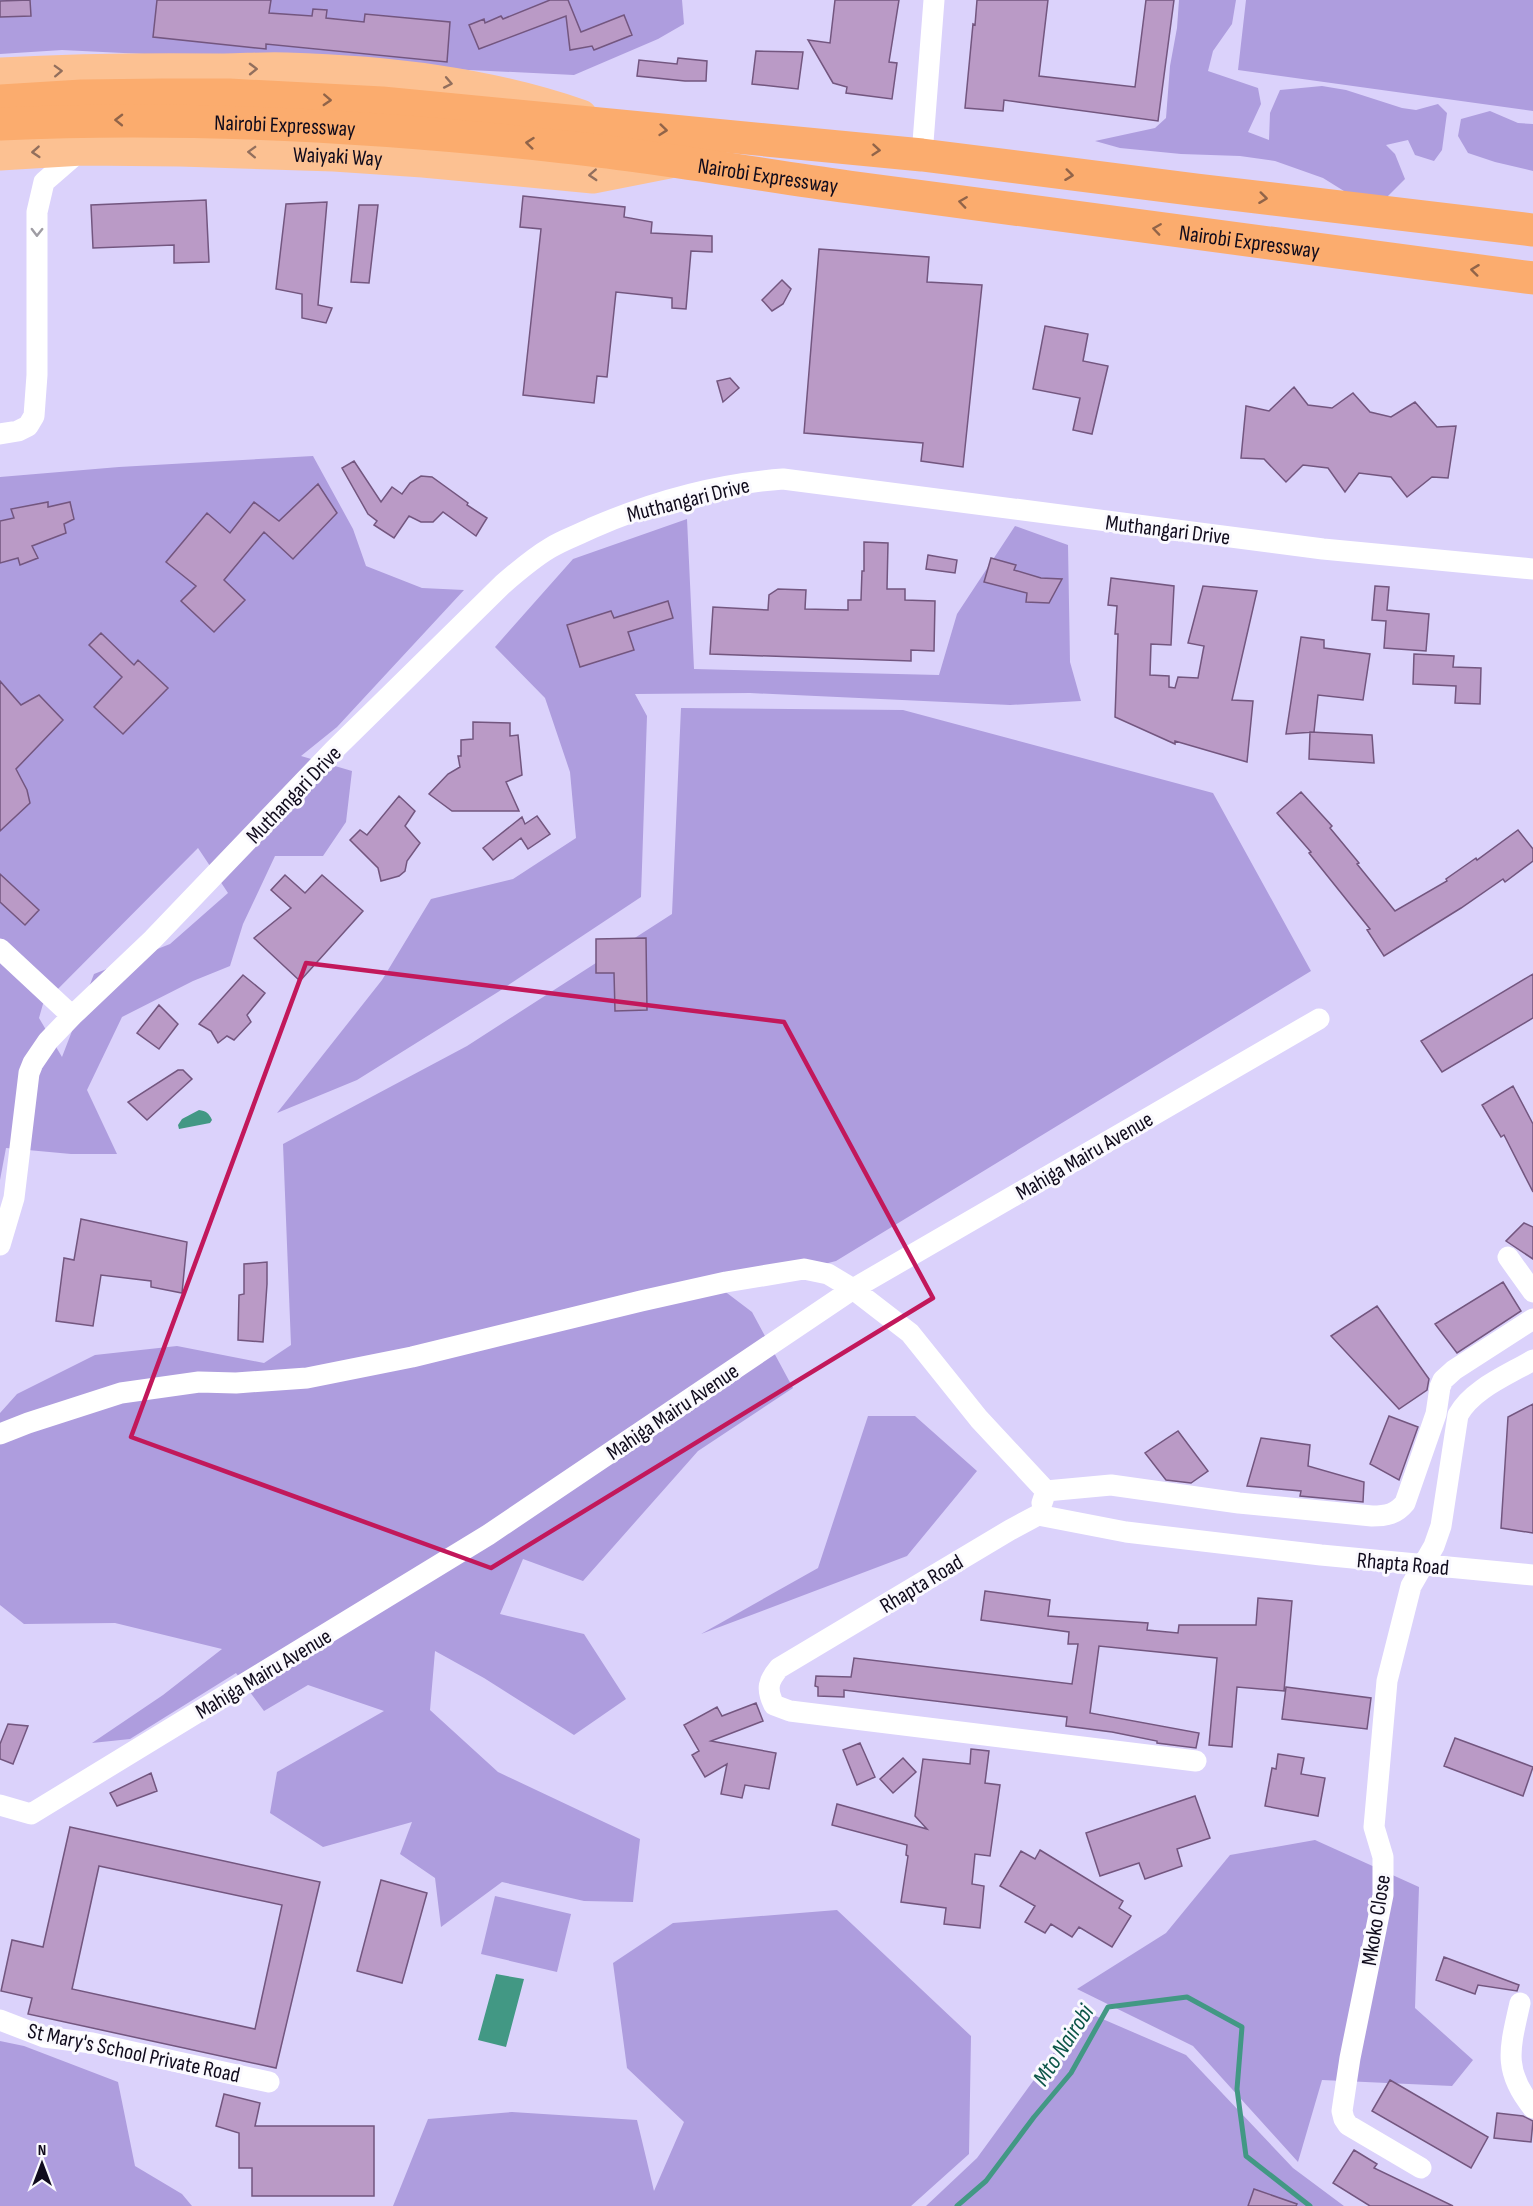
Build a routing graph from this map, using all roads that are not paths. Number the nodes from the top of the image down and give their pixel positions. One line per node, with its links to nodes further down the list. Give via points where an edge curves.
1 (934, 0): 9 (street)
2 (0, 74): 6 (main road, one-way to 6, via 121,69 355,72 423,78 542,102)
3 (0, 101): 4 (highway, Nairobi Expressway)
4 (171, 108): 5 (highway, Nairobi Expressway, one-way to 5, via 85,120); 6 (highway, Nairobi Expressway, one-way to 6, via 229,95 382,103); 10 (highway, Nairobi Expressway, one-way to 4, via 408,131 248,122)
5 (0, 124)
6 (605, 124): 9 (highway, Nairobi Expressway, one-way to 9)
7 (82, 149): 8 (main road, Waiyaki Way, one-way to 8); 10 (main road, Waiyaki Way, one-way to 7, via 593,177 334,154); 13 (street, one-way to 13, via 44,182 37,212 34,416 28,426)
8 (0, 154)
9 (922, 154): 11 (highway, Nairobi Expressway, one-way to 11)
10 (671, 162): 12 (highway, Nairobi Expressway, one-way to 10)
11 (1533, 230)
12 (1533, 278)
13 (0, 434)
14 (1533, 569): 16 (street, Muthangari Drive, via 1323,549 783,479 742,482 658,503 551,547 503,584)
15 (0, 949): 16 (street)
16 (72, 1016): 18 (street, Muthangari Drive, via 48,1041 29,1072 14,1197)
17 (1319, 1019): 20 (street, Mahiga Mairu Avenue)
18 (0, 1245)
19 (1508, 1257): 21 (street)
20 (853, 1288): 24 (street, via 828,1274 804,1269 726,1282 307,1378 199,1382 121,1394); 25 (street, via 910,1333 979,1419); 30 (street, Mahiga Mairu Avenue, via 488,1535 31,1814)
21 (1533, 1292)
22 (1533, 1319): 25 (street, via 1443,1380 1432,1425 1405,1503 1398,1512 1372,1516 1111,1485)
23 (1533, 1360): 27 (street, Mkoko Close, via 1474,1396 1458,1415 1441,1526)
24 (0, 1434)
25 (1046, 1491): 26 (street)
26 (1038, 1515): 27 (street, Rhapta Road, via 1126,1532); 29 (street, Rhapta Road, via 779,1668 770,1679 768,1693 774,1705 790,1711)
27 (1422, 1564): 28 (street, Rhapta Road); 35 (street, Mkoko Close, via 1405,1605 1387,1681 1374,1827 1383,1857 1383,1895 1342,2111 1348,2125)
28 (1533, 1575)
29 (1196, 1761)
30 (0, 1805)
31 (1520, 2003): 34 (street, via 1510,2067)
32 (0, 2019): 33 (street, St Mary's School Private Road, via 44,2037 92,2043)
33 (269, 2082)
34 (1533, 2108)
35 (1420, 2168)

